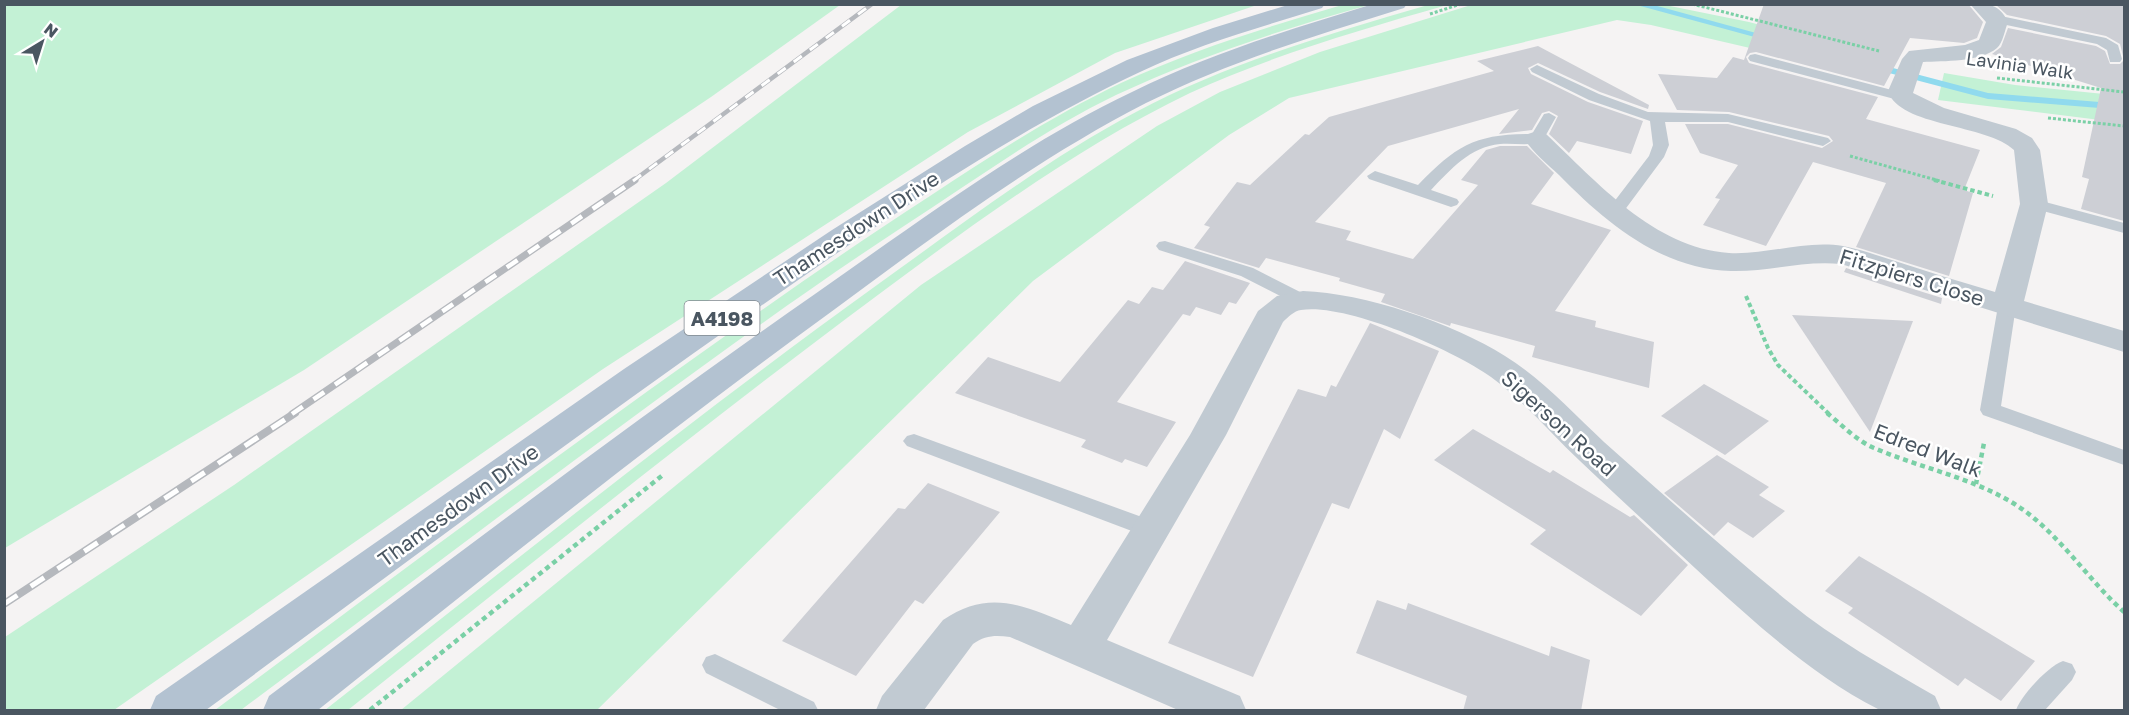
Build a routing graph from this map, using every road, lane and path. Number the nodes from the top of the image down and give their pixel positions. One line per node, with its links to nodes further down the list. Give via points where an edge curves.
1 (1315, 4): 36 (main road, Thamesdown Drive / A4198, via 1135,65 1042,111 974,152 842,236 636,377)
2 (1461, 4): 4 (path)
3 (1692, 4): 9 (path)
4 (1409, 11): 37 (main road, Thamesdown Drive / A4198, via 1291,37 1213,65 1143,95 1059,141 784,330)
5 (1988, 12): 7 (lane, via 2101,41 2113,48); 9 (street, via 1997,22 1989,44 1981,49 1924,54)
6 (1755, 58): 9 (lane)
7 (2115, 59)
8 (1538, 69): 12 (lane, via 1594,97)
9 (1907, 75): 18 (street, via 1929,111 2007,134 2024,143)
10 (1990, 77): 11 (path, Lavinia Walk)
11 (2124, 92)
12 (1657, 118): 14 (lane, via 1735,119); 19 (lane, via 1661,145 1656,157)
13 (1543, 128): 16 (lane, via 1464,149); 19 (street, Fitzpiers Close)
14 (1823, 141): 18 (path, via 1838,152 1976,192)
15 (1375, 176): 16 (lane)
16 (1420, 192): 17 (lane)
17 (1451, 202)
18 (2034, 204): 20 (lane); 24 (street)
19 (1615, 212): 22 (street, Fitzpiers Close, via 1669,246)
20 (2124, 228)
21 (1165, 246): 23 (lane, via 1247,272)
22 (1732, 262): 24 (street, Fitzpiers Close, via 1832,253); 30 (path, Edred Walk, via 1778,365 1823,410 1872,447)
23 (1302, 300): 31 (street, Sigerson Road, via 1283,304 1269,318); 42 (street, Sigerson Road, via 1365,310 1459,344 1492,363 1527,389 1777,617)
24 (2007, 306): 25 (street, Fitzpiers Close); 26 (lane)
25 (2124, 342)
26 (1990, 410): 28 (lane); 30 (path)
27 (914, 441): 31 (lane)
28 (2124, 458)
29 (669, 469): 38 (path)
30 (1976, 484): 32 (path, Edred Walk, via 2039,521)
31 (1153, 530): 33 (street, Sigerson Road)
32 (2124, 612)
33 (1079, 649): 40 (street, via 1015,620 981,620 958,632); 41 (street)
34 (715, 665): 39 (lane)
35 (2063, 672): 43 (lane)
36 (172, 711)
37 (285, 711)
38 (370, 711)
39 (805, 711)
40 (898, 711)
41 (1224, 711)
42 (1918, 711)
43 (2029, 711)

